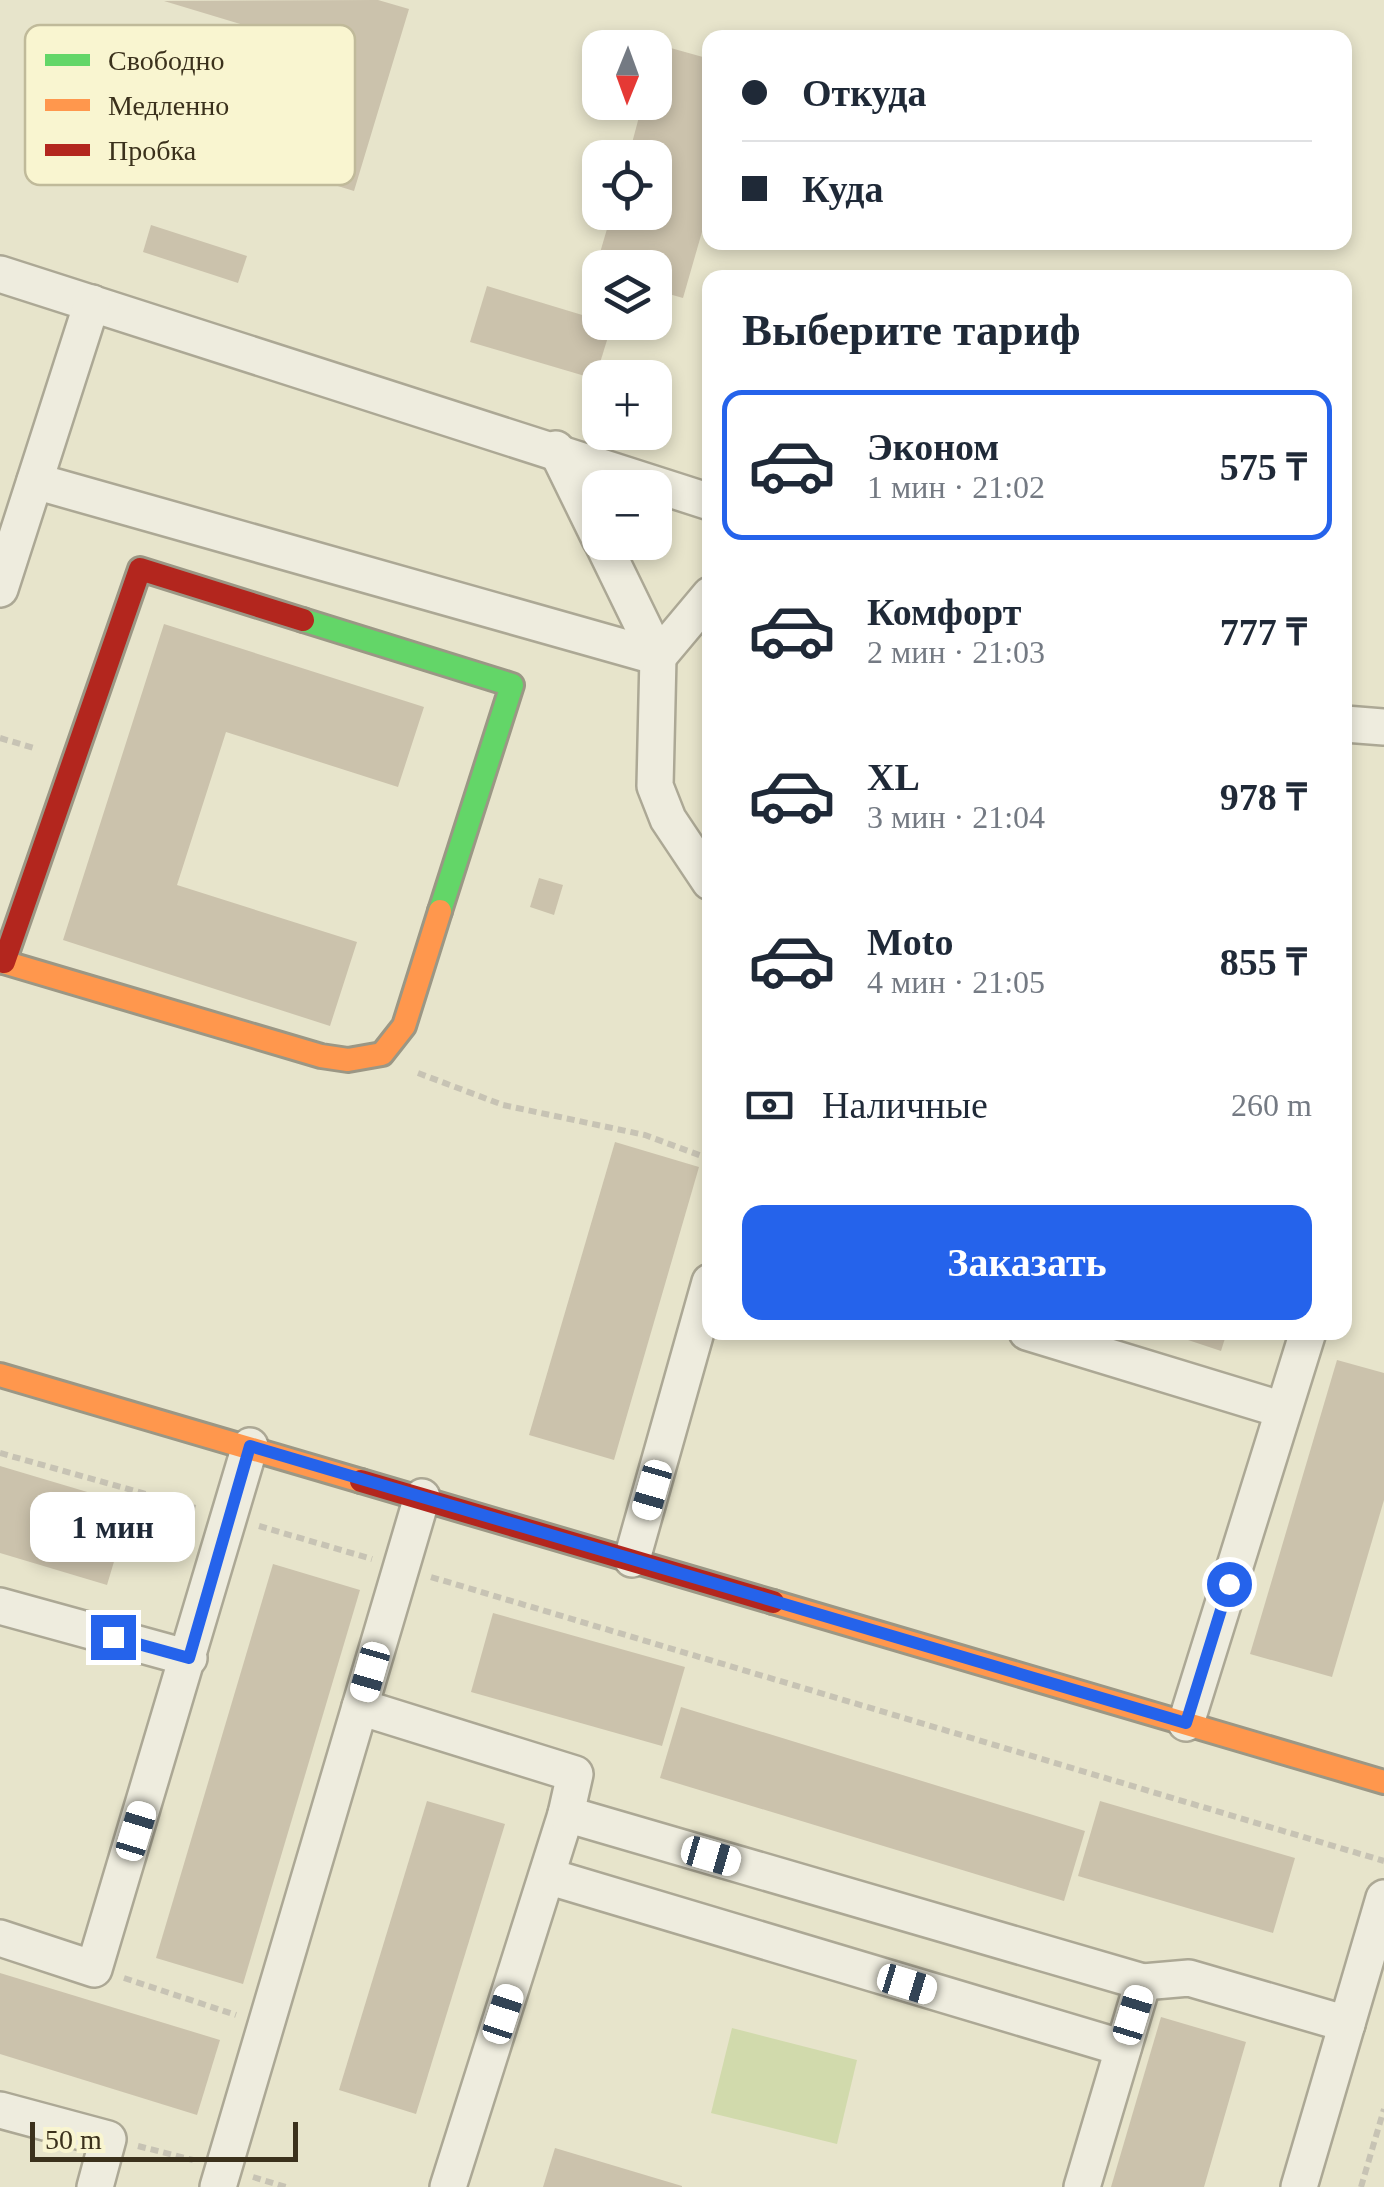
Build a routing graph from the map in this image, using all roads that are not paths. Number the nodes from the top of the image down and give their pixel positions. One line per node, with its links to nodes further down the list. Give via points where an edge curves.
1 (0, 274): 2 (street)
2 (92, 303): 3 (street); 4 (street)
3 (556, 450): 5 (street); 6 (street)
4 (35, 481): 8 (street); 10 (street)
5 (702, 499)
6 (582, 503)
7 (610, 560): 10 (street)
8 (0, 588)
9 (702, 604): 10 (street)
10 (658, 656): 13 (street, via 656,786 668,819)
11 (1352, 725): 12 (street)
12 (1384, 727)
13 (702, 870)
14 (2, 962): 14 (street, via 140,568 512,685 404,1026 382,1054 321,1056)
15 (702, 1310): 22 (street)
16 (1053, 1340): 19 (street)
17 (1306, 1340): 19 (street)
18 (0, 1376): 20 (street)
19 (1284, 1410): 26 (street)
20 (250, 1446): 21 (street); 24 (street)
21 (422, 1497): 22 (street); 25 (street)
22 (632, 1559): 26 (street)
23 (0, 1606): 24 (street)
24 (189, 1658): 31 (street, via 94,1968)
25 (360, 1706): 28 (street, via 575,1774); 37 (street)
26 (1186, 1723): 27 (street)
27 (1384, 1782)
28 (566, 1814): 29 (street); 32 (street)
29 (547, 1876): 34 (street); 38 (street)
30 (1384, 1898): 33 (street)
31 (0, 1938)
32 (1143, 1982): 33 (street, via 1189,1978); 34 (street)
33 (1346, 2024): 40 (street)
34 (1123, 2048): 39 (street)
35 (0, 2110): 36 (street, via 108,2139)
36 (95, 2187)
37 (218, 2187)
38 (448, 2187)
39 (1082, 2187)
40 (1298, 2187)

